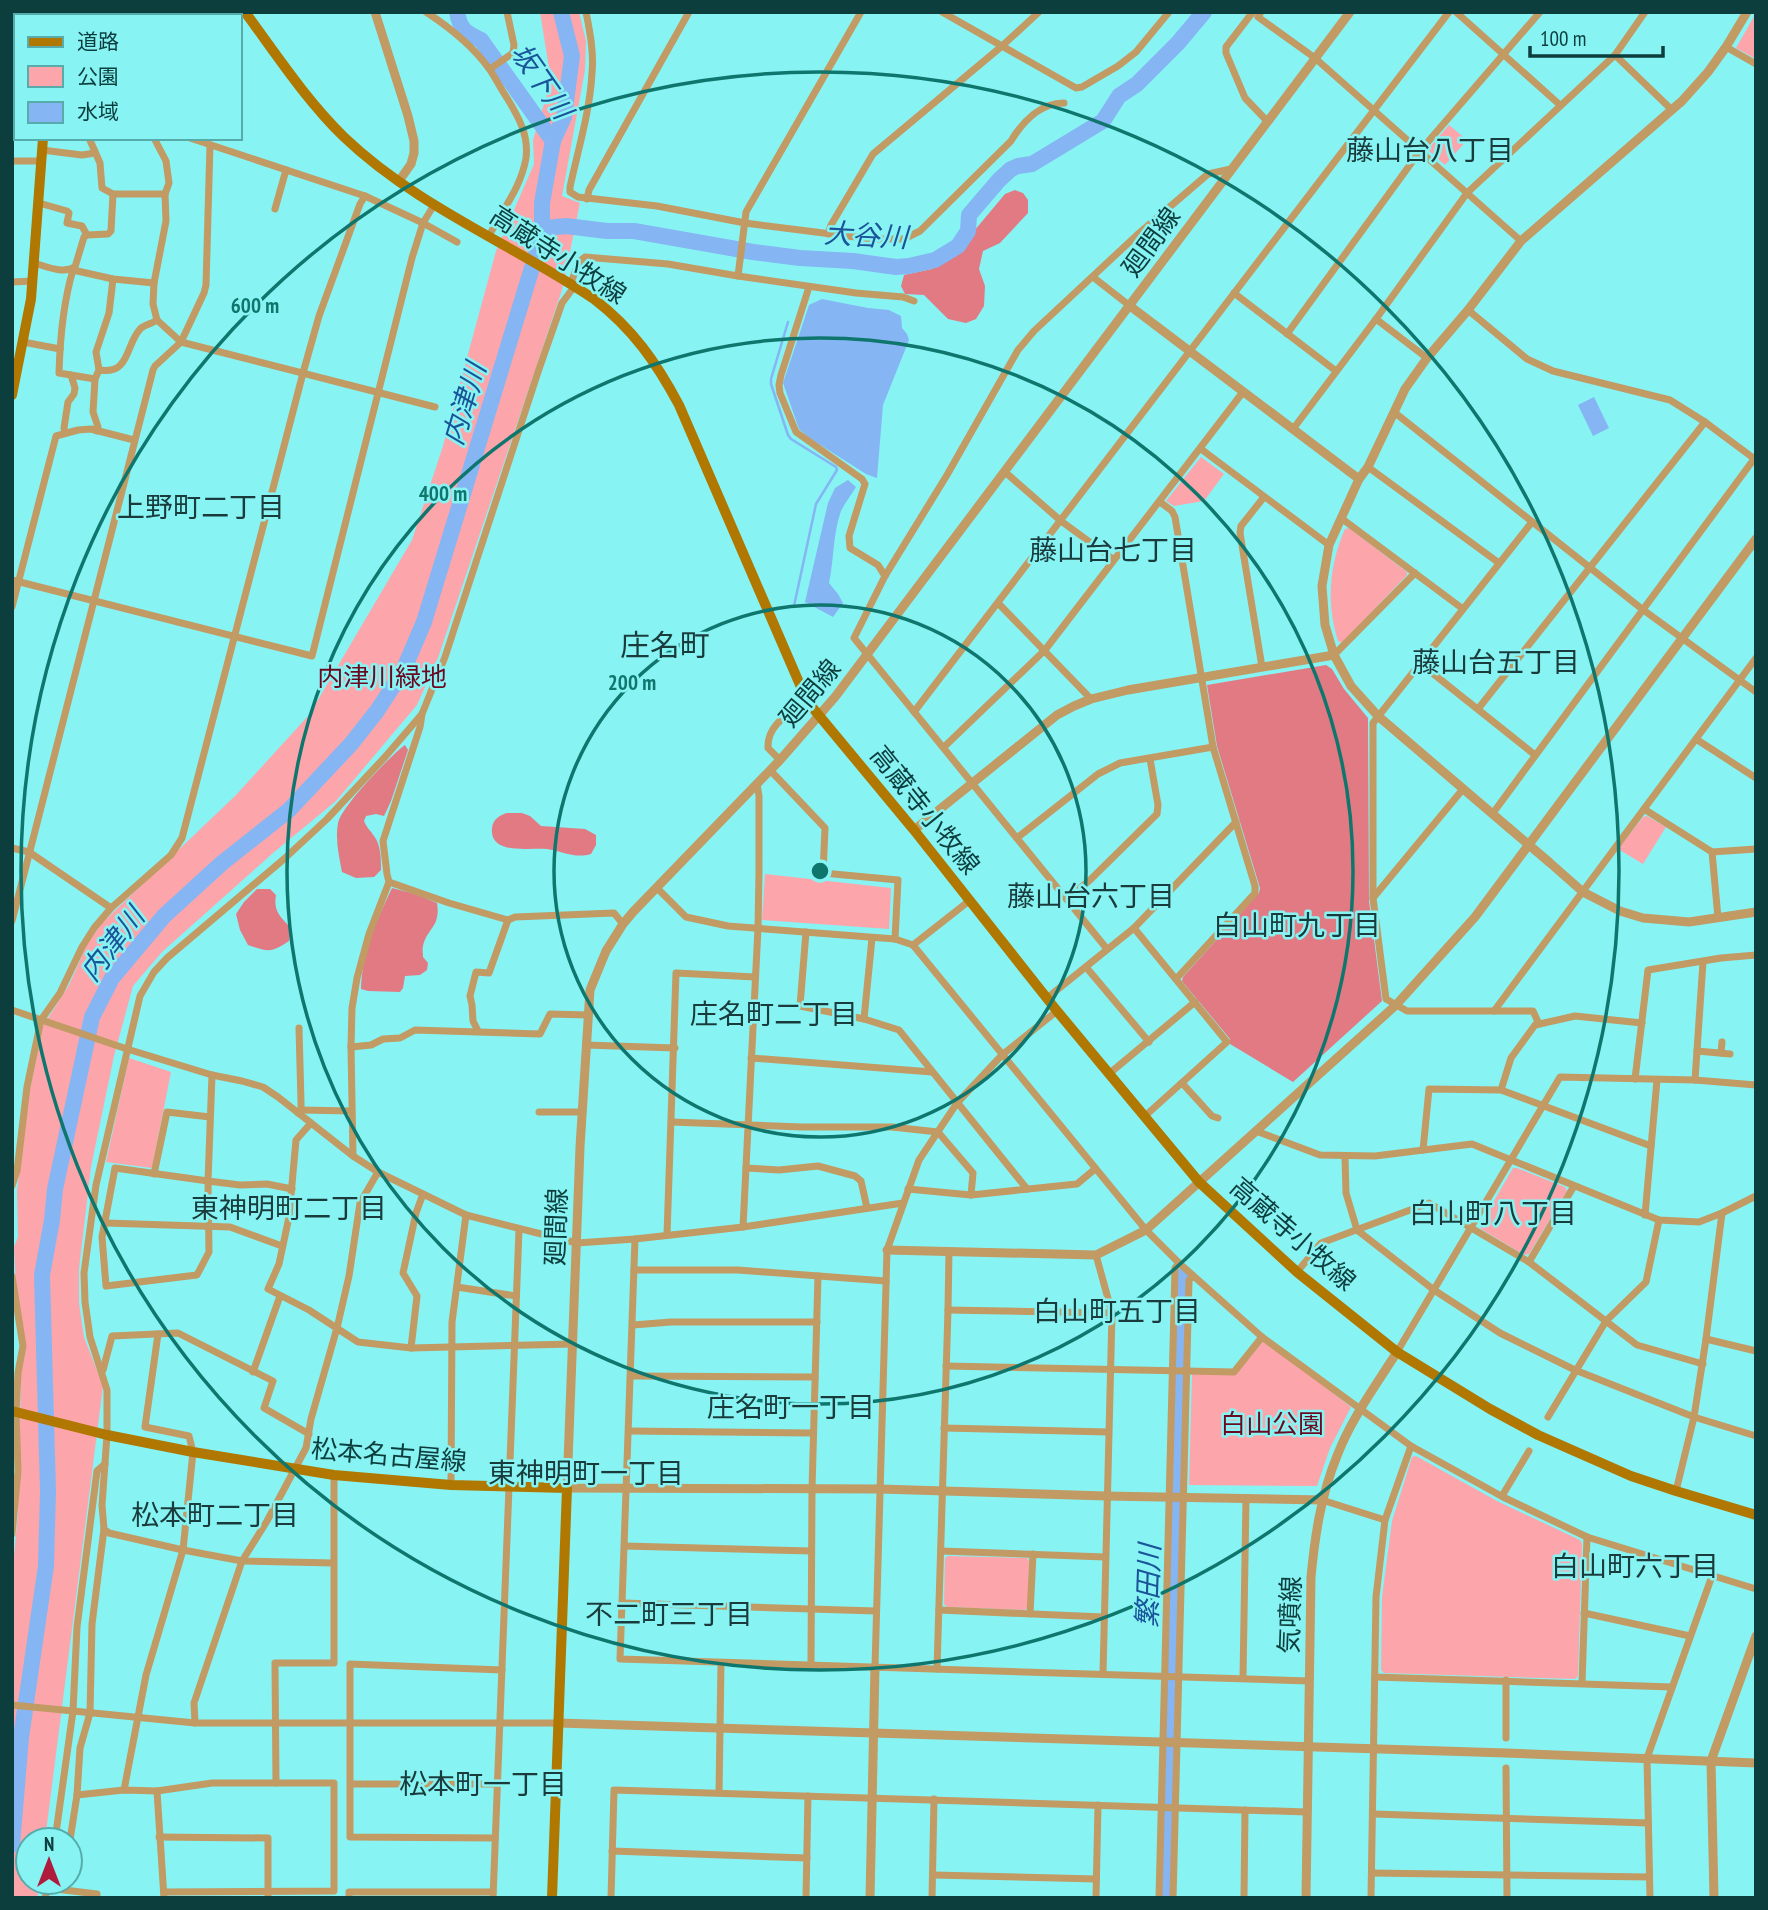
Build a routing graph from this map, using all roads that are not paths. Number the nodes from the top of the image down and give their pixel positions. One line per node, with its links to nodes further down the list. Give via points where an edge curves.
1 (245, 12): 41 (main road, 高蔵寺小牧線, via 304,92 345,138)
2 (375, 12): 41 (street, via 414,141 411,164)
3 (426, 12): 24 (street)
4 (507, 12): 24 (street, via 513,53)
5 (586, 12): 46 (street, via 593,71 570,187 573,195)
6 (689, 12): 46 (street)
7 (861, 12): 51 (street, via 746,212)
8 (942, 12): 18 (street)
9 (1039, 12): 18 (street)
10 (1170, 12): 18 (street, via 1136,52 1082,87 1076,88)
11 (1350, 12): 22 (street, 廻間線)
12 (1449, 12): 27 (street)
13 (1456, 12): 20 (street)
14 (1540, 12): 20 (street)
15 (1645, 12): 21 (street)
16 (1747, 12): 19 (street)
17 (1256, 14): 22 (street); 29 (street, via 1226,47 1226,53 1245,97)
18 (1002, 46): 52 (street, via 873,154)
19 (1726, 47): 23 (street); 28 (street)
20 (1503, 55): 26 (street); 35 (street)
21 (1615, 55): 26 (street); 28 (street)
22 (1315, 58): 27 (street); 29 (street, 廻間線)
23 (1756, 64)
24 (491, 68): 54 (street, via 520,120 526,157)
25 (1064, 103): 52 (street, via 1031,116 914,235 898,240)
26 (1560, 105): 42 (street)
27 (1374, 110): 35 (street); 67 (street)
28 (1672, 110): 55 (street)
29 (1267, 121): 39 (street, 廻間線)
30 (43, 140): 37 (main road)
31 (90, 140): 36 (street)
32 (155, 140): 44 (street, via 166,161 169,183)
33 (196, 140): 34 (street)
34 (210, 145): 40 (street); 75 (street, via 206,285)
35 (1420, 151): 42 (street); 73 (street)
36 (95, 153): 37 (street); 43 (street, via 102,188)
37 (42, 156): 38 (street); 47 (main road)
38 (12, 161)
39 (1231, 169): 60 (street, via 1208,174); 69 (street, 廻間線)
40 (286, 170): 45 (street); 49 (street)
41 (399, 181): 48 (main road, 高蔵寺小牧線)
42 (1468, 193): 55 (street); 71 (street)
43 (113, 194): 44 (street); 53 (street, via 111,230)
44 (165, 194): 64 (street, via 166,221)
45 (365, 196): 50 (street); 81 (street, via 319,316)
46 (587, 199): 51 (street, via 657,206)
47 (39, 203): 53 (street, via 67,211 67,223 82,226); 57 (main road)
48 (434, 205): 50 (street); 54 (main road, 高蔵寺小牧線)
49 (275, 209)
50 (423, 223): 56 (street); 85 (street)
51 (745, 223): 52 (street); 59 (street)
52 (828, 234)
53 (87, 235): 58 (street)
54 (491, 237): 65 (main road, 高蔵寺小牧線)
55 (1521, 241): 70 (street)
56 (457, 242)
57 (34, 262): 58 (street); 62 (main road)
58 (73, 270): 61 (street); 76 (street)
59 (738, 276): 65 (street, via 657,262 585,257); 66 (street)
60 (1093, 277): 69 (street); 110 (street, via 1018,350)
61 (114, 279): 64 (street); 79 (street, via 96,352)
62 (33, 281): 63 (street); 74 (main road)
63 (12, 282)
64 (154, 283): 72 (street)
65 (570, 285): 132 (street); 133 (main road, 高蔵寺小牧線, via 612,313 660,370 807,701)
66 (809, 287): 68 (street); 110 (street, via 781,375 780,393 796,432 865,484 849,536 850,548 878,565)
67 (1234, 293): 73 (street); 77 (street)
68 (914, 300)
69 (1130, 306): 77 (street); 97 (street, 廻間線)
70 (1468, 310): 78 (street); 89 (street, via 1527,359 1553,371 1670,400)
71 (1376, 319): 78 (street); 80 (street)
72 (157, 320): 75 (street); 79 (street, via 141,328 120,366)
73 (1287, 334): 80 (street)
74 (23, 342): 76 (street); 86 (main road)
75 (181, 342): 81 (street); 93 (street, via 155,366)
76 (60, 349): 82 (street, via 59,373)
77 (1189, 351): 84 (street); 102 (street)
78 (1427, 358): 88 (street)
79 (99, 370): 83 (street)
80 (1336, 372): 90 (street)
81 (303, 373): 85 (street); 117 (street)
82 (71, 375): 83 (street); 92 (street, via 75,388 68,402)
83 (95, 379): 91 (street)
84 (1244, 392): 90 (street); 94 (street)
85 (378, 393): 87 (street); 117 (street, via 312,656)
86 (12, 396)
87 (435, 407)
88 (1394, 412): 96 (street); 103 (street)
89 (1705, 422): 95 (street); 108 (street)
90 (1293, 429): 98 (street)
91 (97, 431): 92 (street); 93 (street)
92 (65, 433): 111 (street, via 56,436)
93 (134, 440): 112 (street)
94 (1201, 449): 99 (street); 100 (street)
95 (1755, 460): 116 (street)
96 (1368, 467): 98 (street); 107 (street)
97 (1005, 472): 102 (street); 121 (street, 廻間線)
98 (1359, 479): 101 (street)
99 (1264, 497): 105 (street); 124 (street, via 1240,533)
100 (1160, 502): 106 (street); 125 (street, via 1175,517)
101 (1341, 518): 105 (street); 109 (street)
102 (1061, 521): 106 (street); 113 (street)
103 (1532, 522): 107 (street); 108 (street)
104 (1756, 539): 118 (street)
105 (1329, 545): 120 (street, via 1322,603)
106 (1113, 559): 119 (street)
107 (1499, 563): 115 (street)
108 (1591, 568): 116 (street); 130 (street)
109 (1415, 573): 115 (street); 120 (street)
110 (886, 576): 121 (street, via 854,638)
111 (15, 581): 112 (street); 114 (street)
112 (94, 601): 117 (street); 153 (street)
113 (998, 603): 119 (street); 131 (street)
114 (12, 607)
115 (1463, 609): 123 (street)
116 (1642, 609): 118 (street); 138 (street)
117 (235, 637): 161 (street, via 182,838 171,855)
118 (1682, 639): 126 (street); 181 (street, via 1475,917)
119 (1045, 650): 128 (street); 136 (street)
120 (1334, 655): 124 (street); 134 (street, via 1351,685)
121 (868, 656): 131 (street); 133 (street, 廻間線)
122 (1756, 658): 126 (street)
123 (1421, 664): 130 (street); 134 (street)
124 (1262, 667): 125 (street)
125 (1202, 677): 128 (street); 137 (street)
126 (1739, 681): 127 (street); 135 (street)
127 (1756, 692)
128 (1091, 699): 143 (street, via 1050,720)
129 (800, 706): 140 (street, via 780,720 768,742)
130 (1478, 709): 138 (street)
131 (914, 712): 136 (street)
132 (422, 714): 155 (street, via 383,841); 197 (street, via 327,819 154,972 140,996)
133 (820, 716): 140 (street, 廻間線); 149 (main road, 高蔵寺小牧線)
134 (1378, 716): 145 (street); 158 (street, via 1373,723)
135 (1696, 739): 142 (street); 146 (street)
136 (944, 747): 143 (street)
137 (1213, 747): 139 (street); 148 (street)
138 (1535, 755): 147 (street)
139 (1150, 759): 150 (street, via 1119,763 1098,774); 159 (street, via 1157,814)
140 (780, 760): 141 (street, 廻間線)
141 (770, 771): 144 (street, 廻間線); 171 (street, via 825,828 823,873 898,880)
142 (1756, 778)
143 (973, 783): 149 (street); 150 (street)
144 (757, 784): 156 (street, 廻間線); 167 (street)
145 (1463, 789): 147 (street); 158 (street)
146 (1644, 809): 154 (street); 157 (street)
147 (1493, 813): 157 (street, bridge)
148 (1236, 822): 168 (street); 178 (street, via 1255,893)
149 (914, 830): 160 (main road, 高蔵寺小牧線)
150 (1017, 838): 159 (street)
151 (12, 848): 153 (street)
152 (1756, 849): 154 (street)
153 (29, 852): 161 (street); 165 (street)
154 (1712, 852): 163 (street)
155 (390, 882): 164 (street); 195 (street, via 357,978)
156 (657, 888): 166 (street, 廻間線); 167 (street, via 686,917)
157 (1583, 892): 163 (street, via 1643,918 1689,922); 184 (street)
158 (1373, 898): 181 (street, via 1386,999)
159 (1068, 899): 173 (street)
160 (969, 901): 172 (street); 179 (main road, 高蔵寺小牧線)
161 (111, 908): 187 (street, via 88,938)
162 (1756, 912): 163 (street)
163 (1718, 918)
164 (508, 920): 166 (street, via 614,913); 191 (street, via 489,973 476,972 470,996 472,1021)
165 (12, 921)
166 (623, 924): 185 (street, 廻間線, via 597,970)
167 (758, 928): 169 (street); 177 (street)
168 (1134, 928): 173 (street); 178 (street)
169 (806, 932): 170 (street); 186 (street, via 800,1006)
170 (872, 938): 171 (street); 186 (street)
171 (895, 939): 172 (street)
172 (913, 945): 199 (street)
173 (1107, 949): 176 (street)
174 (1756, 955): 175 (street)
175 (1703, 962): 188 (street, via 1647,970); 198 (street)
176 (1086, 967): 179 (street); 192 (street)
177 (755, 977): 196 (street, via 676,973); 200 (street)
178 (1176, 979): 180 (street)
179 (1047, 998): 183 (main road, 高蔵寺小牧線)
180 (1195, 1002): 192 (street); 207 (street, via 1227,1042)
181 (1395, 1005): 184 (street, via 1407,1011); 222 (street)
182 (12, 1010): 187 (street)
183 (1057, 1011): 199 (street); 202 (main road, 高蔵寺小牧線)
184 (1494, 1011): 189 (street, via 1533,1011)
185 (589, 1015): 191 (street, via 550,1014 540,1034); 194 (street, 廻間線)
186 (864, 1019): 201 (street, via 899,1030)
187 (43, 1021): 197 (street); 235 (street, via 27,1087)
188 (1642, 1023): 189 (street, via 1575,1016); 204 (street)
189 (1539, 1024): 209 (street, via 1511,1058)
190 (299, 1028): 212 (street)
191 (478, 1031): 195 (street, via 415,1030 400,1038)
192 (1149, 1042): 202 (street)
193 (1722, 1042): 198 (street, via 1726,1054)
194 (586, 1045): 196 (street); 215 (street, 廻間線)
195 (351, 1047): 213 (street)
196 (675, 1048): 219 (street)
197 (127, 1049): 203 (street); 294 (street, via 96,1185 84,1273 90,1337)
198 (1697, 1051): 206 (street)
199 (1002, 1055): 210 (street); 230 (street)
200 (751, 1058): 201 (street); 221 (street)
201 (932, 1072): 210 (street)
202 (1110, 1073): 216 (main road, 高蔵寺小牧線)
203 (212, 1075): 212 (street, via 263,1087); 217 (street)
204 (1635, 1079): 205 (street); 211 (street, via 1560,1077)
205 (1657, 1080): 206 (street); 224 (street)
206 (1695, 1080): 208 (street)
207 (1182, 1083): 216 (street); 218 (street)
208 (1756, 1085)
209 (1501, 1090): 211 (street); 225 (street, via 1429,1089)
210 (957, 1104): 223 (street); 239 (street)
211 (1543, 1106): 224 (street); 228 (street)
212 (300, 1111): 213 (street); 220 (street)
213 (351, 1111): 226 (street)
214 (539, 1112): 215 (street)
215 (582, 1112): 258 (street, 廻間線)
216 (1145, 1116): 234 (main road, 高蔵寺小牧線)
217 (210, 1117): 232 (street, via 167,1112); 233 (street)
218 (1217, 1118)
219 (672, 1122): 221 (street); 256 (street)
220 (311, 1123): 226 (street); 237 (street, via 296,1140)
221 (749, 1125): 223 (street); 229 (street)
222 (1256, 1131): 227 (street, via 1320,1156); 234 (street)
223 (938, 1132): 238 (street, via 919,1160); 241 (street, via 973,1173)
224 (1651, 1146): 247 (street)
225 (1423, 1150): 227 (street); 228 (street, via 1472,1144)
226 (352, 1156): 231 (street)
227 (1345, 1157): 255 (street, via 1346,1193)
228 (1511, 1161): 236 (street); 252 (street)
229 (746, 1168): 244 (street, via 818,1166 855,1176 861,1181); 251 (street)
230 (1095, 1169): 239 (street, via 1077,1184); 254 (street)
231 (379, 1172): 240 (street); 280 (street, via 360,1203)
232 (154, 1174): 233 (street); 249 (street, via 115,1168)
233 (208, 1181): 237 (street); 250 (street)
234 (1199, 1182): 254 (street); 266 (main road, 高蔵寺小牧線)
235 (12, 1186)
236 (1574, 1186): 247 (street); 263 (street)
237 (292, 1189): 259 (street)
238 (908, 1189): 241 (street); 243 (street)
239 (1027, 1189): 241 (street)
240 (423, 1195): 246 (street); 287 (street, via 403,1273 417,1296)
241 (971, 1195)
242 (1756, 1196): 245 (street)
243 (903, 1203): 244 (street); 260 (street)
244 (867, 1208): 251 (street)
245 (1722, 1213): 248 (street, via 1699,1222); 283 (street)
246 (466, 1215): 253 (street); 271 (street)
247 (1645, 1215): 248 (street)
248 (1659, 1220): 277 (street, via 1646,1282)
249 (106, 1223): 250 (street); 250 (street, via 102,1237 106,1286 197,1275 209,1252)
250 (209, 1226): 259 (street, via 230,1227)
251 (743, 1227): 256 (street)
252 (1471, 1228): 255 (street, via 1429,1203); 263 (street); 272 (street)
253 (519, 1230): 258 (street); 274 (street)
254 (1146, 1230): 262 (street); 264 (street)
255 (1357, 1230): 266 (street, via 1321,1243); 272 (street)
256 (667, 1236): 257 (street)
257 (635, 1239): 258 (street); 265 (street)
258 (577, 1243): 284 (street, 廻間線)
259 (282, 1246): 273 (street, via 268,1289)
260 (887, 1250): 261 (street); 270 (street)
261 (948, 1251): 262 (street); 275 (street)
262 (1096, 1255): 276 (street)
263 (1529, 1262): 277 (street)
264 (1179, 1263): 269 (street); 295 (street, via 1175,1268)
265 (634, 1270): 268 (street); 279 (street)
266 (1297, 1272): 289 (main road, 高蔵寺小牧線)
267 (12, 1276): 301 (street, via 23,1346)
268 (818, 1276): 270 (street); 278 (street)
269 (1194, 1276): 282 (street); 296 (street, via 1189,1280)
270 (886, 1281): 323 (street)
271 (457, 1287): 274 (street); 286 (street)
272 (1434, 1290): 289 (street); 293 (street, via 1500,1333)
273 (280, 1296): 280 (street); 297 (street)
274 (516, 1296): 285 (street)
275 (948, 1310): 276 (street); 291 (street)
276 (1112, 1313): 292 (street)
277 (1606, 1321): 290 (street, via 1637,1345); 293 (street)
278 (817, 1322): 279 (street); 299 (street)
279 (633, 1325): 298 (street)
280 (337, 1328): 287 (street, via 358,1342); 309 (street)
281 (158, 1334): 294 (street, via 111,1336); 297 (street, via 178,1333); 313 (street, via 145,1427 189,1436)
282 (1262, 1337): 296 (street, via 1234,1372); 300 (street)
283 (1706, 1339): 288 (street); 290 (street)
284 (573, 1344): 285 (street); 320 (street, 廻間線)
285 (514, 1345): 286 (street); 319 (street)
286 (453, 1346): 287 (street); 318 (street)
287 (411, 1348)
288 (1756, 1351)
289 (1397, 1352): 300 (street, 気噴線); 325 (main road, 高蔵寺小牧線, via 1538,1435)
290 (1703, 1364): 302 (street)
291 (946, 1366): 292 (street); 304 (street)
292 (1110, 1369): 295 (street); 306 (street)
293 (1575, 1370): 302 (street); 303 (street)
294 (103, 1371): 307 (street, via 107,1390)
295 (1173, 1371): 296 (street); 328 (street)
296 (1187, 1371): 329 (street)
297 (253, 1372): 309 (street, via 273,1381 264,1408)
298 (631, 1376): 299 (street); 305 (street)
299 (815, 1377): 308 (street)
300 (1360, 1410): 311 (street); 331 (street, 気噴線, via 1337,1454)
301 (16, 1412): 307 (main road, 松本名古屋線); 316 (street)
302 (1694, 1417): 310 (street); 325 (street)
303 (1548, 1418)
304 (944, 1428): 306 (street); 324 (street)
305 (629, 1431): 308 (street); 321 (street)
306 (1108, 1432): 326 (street)
307 (102, 1433): 313 (main road, 松本名古屋線); 314 (street)
308 (813, 1433): 322 (street)
309 (309, 1434): 315 (street)
310 (1756, 1436)
311 (1411, 1446): 327 (street); 333 (street)
312 (1529, 1451): 327 (street)
313 (193, 1452): 315 (main road, 松本名古屋線); 338 (street)
314 (105, 1464): 334 (street); 371 (street, via 97,1471)
315 (295, 1469): 317 (main road, 松本名古屋線); 343 (street)
316 (15, 1474): 335 (street)
317 (334, 1475): 318 (main road, 松本名古屋線); 344 (street)
318 (450, 1485): 319 (main road, 松本名古屋線)
319 (510, 1488): 320 (main road, 松本名古屋線); 360 (street)
320 (568, 1488): 321 (street); 378 (main road)
321 (627, 1488): 322 (street); 337 (street)
322 (812, 1489): 323 (street); 339 (street)
323 (880, 1489): 324 (street); 350 (street)
324 (942, 1491): 326 (street); 340 (street)
325 (1676, 1492): 332 (main road, 高蔵寺小牧線)
326 (1107, 1496): 328 (street); 342 (street)
327 (1502, 1496): 336 (street)
328 (1170, 1497): 329 (street); 362 (street)
329 (1183, 1498): 330 (street); 363 (street)
330 (1246, 1499): 331 (street); 365 (street)
331 (1322, 1500): 333 (street); 367 (street, 気噴線, via 1311,1577)
332 (1756, 1515)
333 (1385, 1520): 364 (street, via 1376,1597)
334 (104, 1529): 338 (street); 372 (street, via 92,1624)
335 (12, 1535)
336 (1587, 1537): 345 (street); 351 (street)
337 (625, 1546): 339 (street); 347 (street)
338 (183, 1550): 343 (street); 373 (street)
339 (811, 1551): 348 (street)
340 (941, 1551): 341 (street); 349 (street)
341 (1033, 1554): 342 (street); 352 (street)
342 (1105, 1557): 353 (street)
343 (242, 1561): 344 (street); 374 (street, via 194,1703)
344 (333, 1563): 375 (street, via 334,1663 275,1663)
345 (1712, 1576): 346 (street); 354 (street)
346 (1756, 1589)
347 (623, 1602): 348 (street); 356 (street, via 620,1659)
348 (811, 1609): 350 (street); 357 (street)
349 (939, 1610): 352 (street); 359 (street)
350 (876, 1611): 358 (street)
351 (1584, 1613): 354 (street); 368 (street)
352 (1030, 1614): 353 (street)
353 (1103, 1617): 361 (street)
354 (1690, 1636): 369 (street)
355 (1756, 1636): 387 (street)
356 (721, 1663): 357 (street); 379 (street)
357 (811, 1665): 358 (street)
358 (875, 1667): 359 (street); 380 (street)
359 (937, 1669): 361 (street)
360 (502, 1670): 376 (street, via 350,1664); 377 (street)
361 (1102, 1675): 362 (street)
362 (1164, 1676): 363 (street); 382 (street)
363 (1179, 1677): 365 (street); 383 (street)
364 (1375, 1677): 366 (street); 385 (street)
365 (1243, 1678): 367 (street)
366 (1506, 1680): 368 (street); 381 (street)
367 (1309, 1681): 384 (street, 気噴線)
368 (1582, 1683): 369 (street)
369 (1672, 1687): 386 (street)
370 (12, 1705): 371 (street)
371 (69, 1711): 372 (street); 408 (street)
372 (90, 1713): 373 (street); 396 (street, via 80,1748)
373 (138, 1717): 374 (street); 393 (street)
374 (195, 1723): 375 (street)
375 (275, 1723): 376 (street); 390 (street)
376 (349, 1723): 377 (street); 391 (street)
377 (500, 1723): 378 (street); 392 (street)
378 (559, 1723): 379 (street); 423 (main road)
379 (720, 1728): 380 (street); 395 (street)
380 (873, 1733): 382 (street); 398 (street)
381 (1506, 1738)
382 (1163, 1742): 383 (street); 401 (street)
383 (1177, 1743): 384 (street); 402 (street)
384 (1308, 1748): 385 (street); 404 (street, 気噴線)
385 (1374, 1750): 386 (street); 405 (street)
386 (1647, 1758): 387 (street); 407 (street)
387 (1711, 1761): 388 (street); 436 (street)
388 (1756, 1763)
389 (1506, 1768): 406 (street)
390 (276, 1783): 394 (street, via 212,1783); 420 (street, via 334,1783 334,1891)
391 (351, 1784): 392 (street); 411 (street, via 350,1837)
392 (497, 1784): 411 (street)
393 (124, 1790): 394 (street); 396 (street)
394 (157, 1791): 410 (street)
395 (719, 1793): 397 (street); 412 (street, via 614,1790)
396 (76, 1795): 409 (street)
397 (808, 1796): 398 (street); 413 (street)
398 (872, 1797): 399 (street); 426 (street)
399 (934, 1800): 400 (street); 415 (street)
400 (1098, 1805): 401 (street); 418 (street)
401 (1161, 1807): 402 (street); 429 (street)
402 (1175, 1808): 403 (street); 430 (street)
403 (1245, 1810): 404 (street); 431 (street)
404 (1307, 1812): 432 (street, 気噴線)
405 (1374, 1814): 406 (street); 414 (street)
406 (1507, 1818): 407 (street); 416 (street)
407 (1648, 1823): 417 (street)
408 (57, 1826)
409 (72, 1826)
410 (159, 1837): 419 (street); 420 (street, via 268,1838)
411 (495, 1838): 421 (street)
412 (612, 1851): 413 (street); 424 (street)
413 (807, 1858): 425 (street)
414 (1372, 1873): 416 (street); 433 (street)
415 (933, 1875): 418 (street); 427 (street)
416 (1507, 1875): 417 (street); 434 (street)
417 (1649, 1877): 435 (street)
418 (1096, 1880): 428 (street)
419 (164, 1895): 420 (street)
420 (268, 1895)
421 (493, 1895): 422 (street, via 349,1892)
422 (349, 1898)
423 (552, 1898)
424 (611, 1898)
425 (806, 1898)
426 (870, 1898)
427 (932, 1898)
428 (1096, 1898)
429 (1159, 1898)
430 (1173, 1898)
431 (1244, 1898)
432 (1306, 1898)
433 (1371, 1898)
434 (1507, 1898)
435 (1650, 1898)
436 (1714, 1898)

